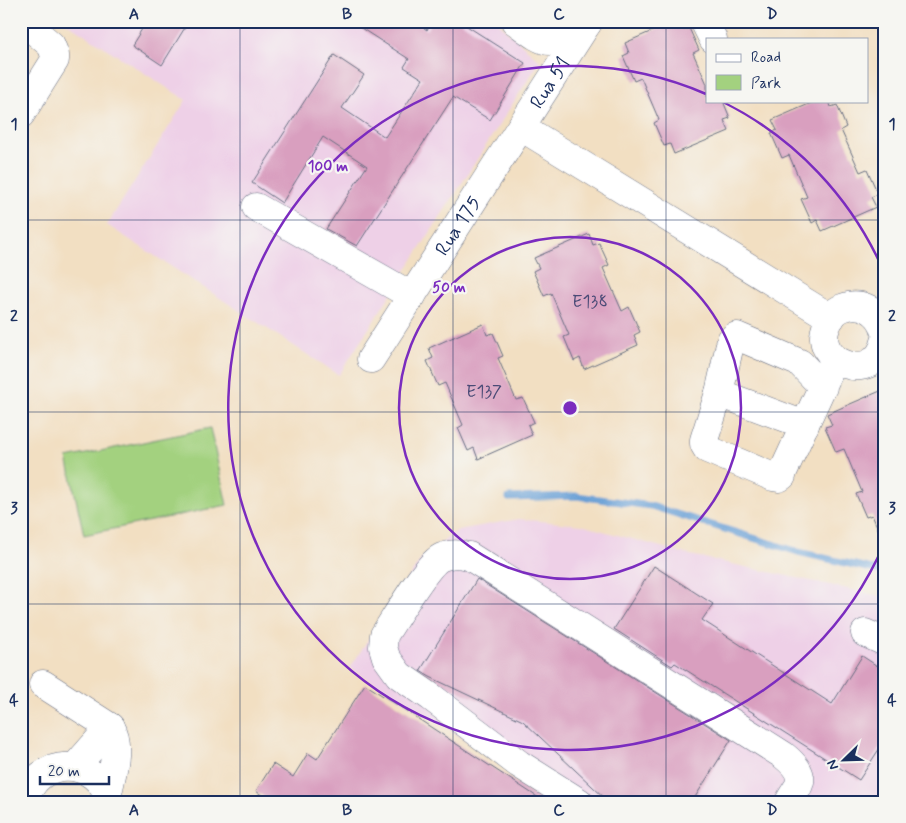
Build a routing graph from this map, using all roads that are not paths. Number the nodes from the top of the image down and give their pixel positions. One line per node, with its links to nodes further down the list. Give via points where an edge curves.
1 (23, 21): 6 (street, via 51,45 55,60)
2 (704, 21): 5 (street)
3 (588, 23): 4 (street, via 550,41); 7 (street, Rua 51)
4 (526, 28): 7 (street, via 545,52 546,64 546,78)
5 (712, 38)
6 (21, 114)
7 (529, 114): 9 (street, Rua 175); 10 (street)
8 (256, 207): 9 (street)
9 (412, 296): 13 (street, Rua 175)
10 (831, 318): 11 (street, via 842,308 857,305 873,311); 14 (street, via 824,336 830,353)
11 (885, 330)
12 (885, 342): 14 (street, via 874,360 859,367)
13 (371, 359)
14 (836, 359): 15 (street)
15 (823, 387): 16 (street, via 800,363 737,336 731,340); 17 (street)
16 (719, 394): 17 (street); 17 (street, via 704,440 705,447 773,477 782,476)
17 (805, 425)
18 (43, 684): 19 (street)
19 (110, 727): 20 (street); 22 (street, via 115,750)
20 (76, 767): 21 (street, via 61,766 48,771); 22 (street, via 100,781)
21 (26, 787)
22 (109, 798)
23 (579, 802): 24 (street, via 519,764 399,675 386,657 384,635 430,567 441,558 454,554 469,556 783,755 800,774 799,785)
24 (788, 802)

